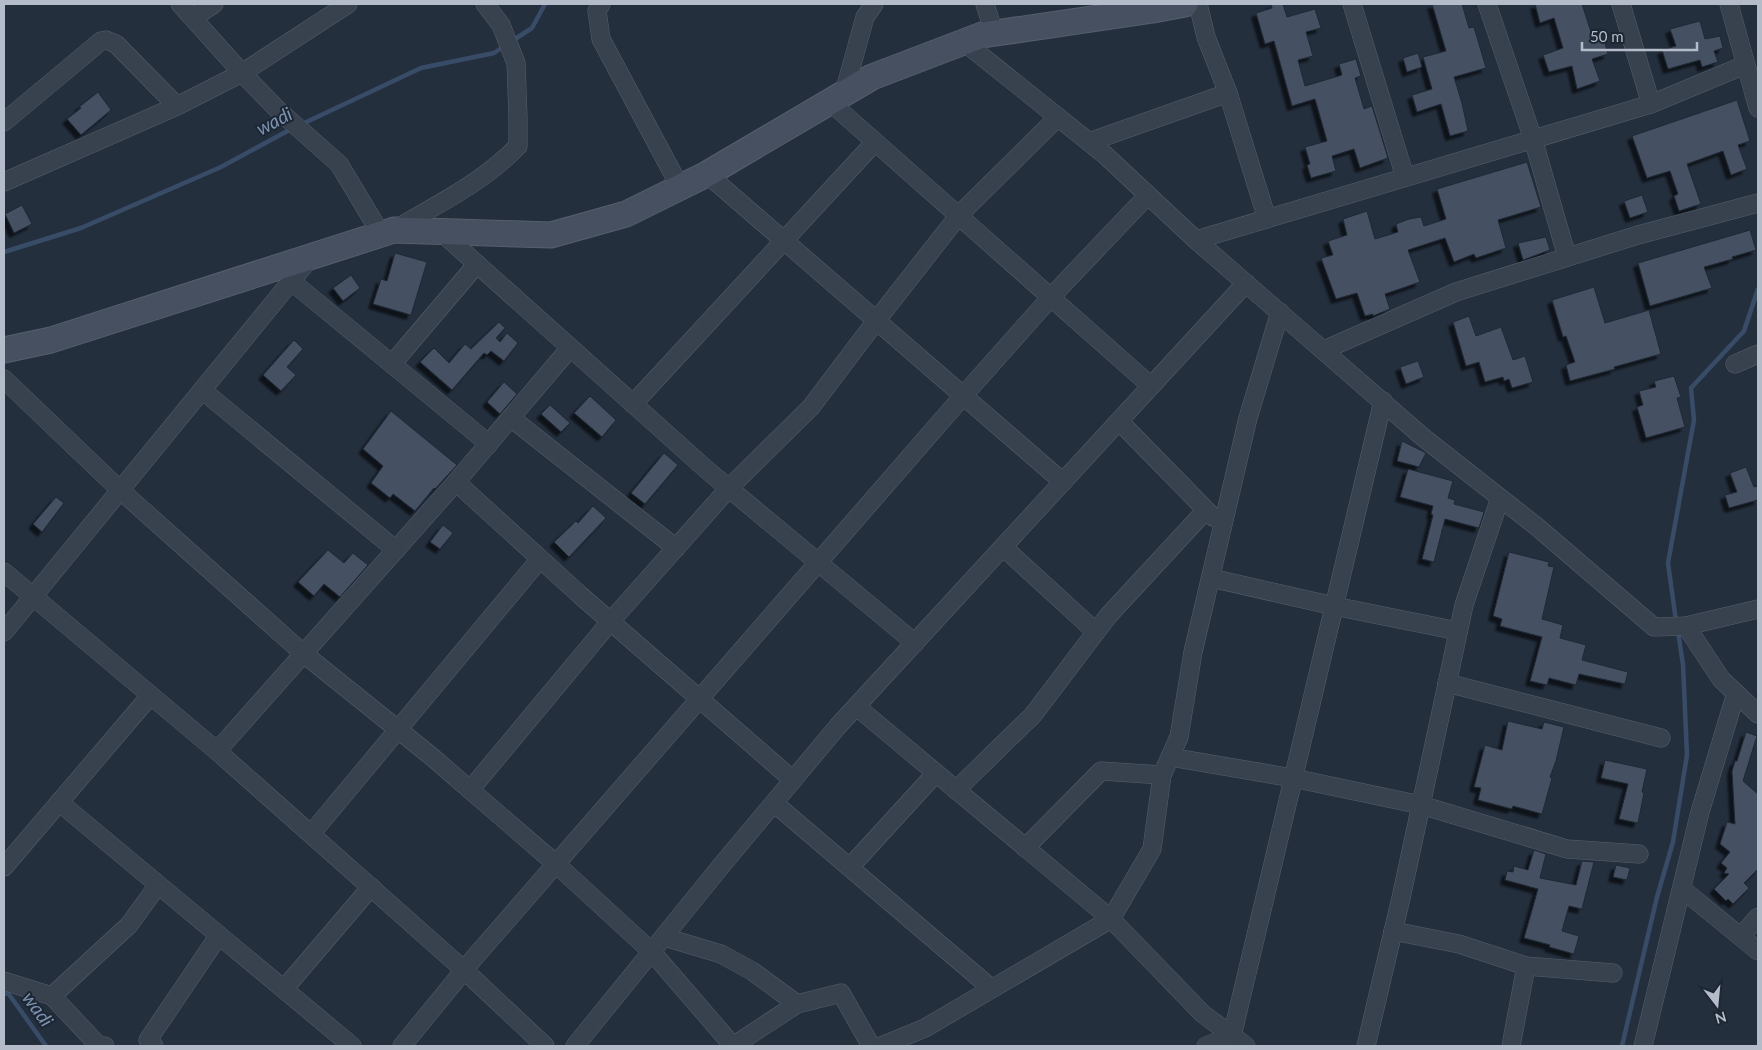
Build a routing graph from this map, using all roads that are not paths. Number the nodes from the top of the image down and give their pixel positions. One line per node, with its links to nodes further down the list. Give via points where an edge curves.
1 (180, 4): 14 (street)
2 (214, 4): 14 (street)
3 (348, 4): 17 (street)
4 (485, 4): 37 (street, via 501,24 516,62 518,146 503,161 462,189)
5 (601, 4): 31 (street, via 597,11 601,39)
6 (874, 4): 19 (street, via 866,17)
7 (985, 4): 15 (street)
8 (1185, 4): 15 (street)
9 (1198, 4): 18 (street, via 1206,38)
10 (1352, 4): 29 (street)
11 (1487, 4): 25 (street)
12 (1621, 4): 20 (street)
13 (1729, 4): 16 (street)
14 (194, 17): 17 (street)
15 (980, 36): 19 (street, via 872,77); 23 (street)
16 (1745, 65): 20 (street); 22 (street)
17 (242, 73): 21 (street); 37 (street, via 339,164)
18 (1228, 94): 27 (street); 35 (street)
19 (837, 97): 26 (street); 28 (street)
20 (1651, 104): 25 (street)
21 (177, 106): 24 (street, via 116,44 106,40); 30 (street)
22 (1758, 108)
23 (1058, 117): 27 (street); 34 (street)
24 (4, 122)
25 (1533, 139): 29 (street); 41 (street)
26 (875, 142): 34 (street); 38 (street)
27 (1089, 142): 32 (street)
28 (706, 174): 31 (street); 38 (street)
29 (1405, 177): 35 (street)
30 (4, 182)
31 (680, 187): 36 (street, via 626,214 551,235)
32 (1148, 195): 39 (street); 45 (street)
33 (1758, 203): 41 (street)
34 (959, 216): 45 (street); 47 (street)
35 (1267, 219): 39 (street)
36 (440, 231): 37 (street); 42 (street)
37 (388, 232): 40 (street)
38 (783, 240): 47 (street); 59 (street)
39 (1196, 240): 44 (street)
40 (312, 256): 43 (street); 49 (street, via 51,340)
41 (1567, 257): 50 (street, via 1456,292)
42 (477, 264): 48 (street); 52 (street)
43 (291, 281): 52 (street); 56 (street)
44 (1246, 283): 46 (street); 55 (street)
45 (1051, 297): 55 (street); 57 (street)
46 (1280, 312): 50 (street); 69 (street, via 1248,418)
47 (876, 321): 57 (street); 65 (street, via 811,407)
48 (570, 348): 59 (street); 60 (street)
49 (4, 350)
50 (1324, 350): 58 (street)
51 (1758, 354): 53 (street)
52 (392, 364): 62 (street)
53 (1735, 364)
54 (4, 379): 66 (street)
55 (1151, 386): 61 (street)
56 (202, 390): 66 (street); 72 (street)
57 (963, 396): 64 (street); 74 (street)
58 (1383, 402): 67 (street); 78 (street)
59 (633, 404): 65 (street)
60 (511, 418): 62 (street); 71 (street)
61 (1119, 421): 64 (street); 68 (street)
62 (489, 444): 63 (street)
63 (456, 482): 72 (street); 73 (street)
64 (1063, 482): 70 (street)
65 (728, 488): 71 (street); 74 (street)
66 (120, 490): 77 (street); 86 (street)
67 (1500, 498): 81 (street, via 1654,627); 82 (street)
68 (1206, 510): 69 (street); 84 (street)
69 (1223, 527): 76 (street)
70 (1003, 547): 84 (street); 85 (street)
71 (676, 548): 80 (street)
72 (396, 550): 86 (street)
73 (540, 559): 80 (street); 93 (street)
74 (818, 562): 85 (street); 90 (street)
75 (4, 572): 77 (street)
76 (1211, 578): 78 (street); 96 (street, via 1192,652 1179,737)
77 (33, 598): 83 (street); 89 (street)
78 (1334, 606): 82 (street); 99 (street)
79 (1758, 609): 81 (street)
80 (610, 622): 90 (street); 101 (street)
81 (1686, 626): 88 (street, via 1721,679)
82 (1458, 631): 87 (street)
83 (4, 632)
84 (1096, 632): 102 (street, via 1033,715)
85 (915, 643): 91 (street)
86 (304, 654): 93 (street); 95 (street)
87 (1447, 683): 94 (street); 105 (street)
88 (1736, 693): 92 (street); 114 (street, via 1700,812)
89 (150, 696): 95 (street); 103 (street)
90 (699, 700): 100 (street); 109 (street)
91 (857, 707): 97 (street); 100 (street)
92 (1758, 714)
93 (397, 729): 101 (street); 106 (street)
94 (1661, 738)
95 (217, 751): 106 (street)
96 (1170, 757): 98 (street); 99 (street)
97 (936, 772): 102 (street); 111 (street)
98 (1162, 775): 107 (street, via 1101,771); 116 (street, via 1152,849)
99 (1293, 778): 105 (street); 131 (street)
100 (793, 780): 104 (street)
101 (470, 790): 109 (street)
102 (956, 790): 107 (street)
103 (59, 802): 110 (street); 112 (street)
104 (774, 803): 111 (street); 120 (street)
105 (1421, 805): 108 (street, via 1567,848); 117 (street)
106 (311, 834): 113 (street)
107 (1025, 848): 116 (street)
108 (1639, 854)
109 (556, 864): 122 (street); 124 (street)
110 (4, 867)
111 (850, 867): 127 (street)
112 (158, 885): 118 (street); 129 (street, via 129,925)
113 (371, 887): 124 (street); 128 (street)
114 (1682, 889): 119 (street); 144 (street)
115 (1758, 917): 119 (street)
116 (1111, 919): 127 (street); 131 (street, via 1203,1014)
117 (1393, 931): 123 (street, via 1459,944); 142 (street)
118 (219, 935): 128 (street); 133 (street, via 148,1040)
119 (1740, 936): 121 (street)
120 (664, 937): 122 (street); 130 (street, via 721,954 752,971)
121 (1758, 950)
122 (652, 952): 137 (street); 138 (street)
123 (1526, 966): 125 (street); 143 (street)
124 (464, 970): 135 (street); 136 (street)
125 (1613, 973)
126 (4, 981): 129 (street)
127 (991, 988): 140 (street, via 925,1028)
128 (284, 989): 134 (street)
129 (52, 996): 132 (street, via 99,1046)
130 (796, 1004): 138 (street); 139 (street, via 841,993)
131 (1239, 1041): 141 (street)
132 (105, 1046)
133 (154, 1046)
134 (352, 1046)
135 (402, 1046)
136 (544, 1046)
137 (575, 1046)
138 (733, 1046)
139 (871, 1046)
140 (881, 1046)
141 (1206, 1046)
142 (1366, 1046)
143 (1511, 1046)
144 (1644, 1046)

